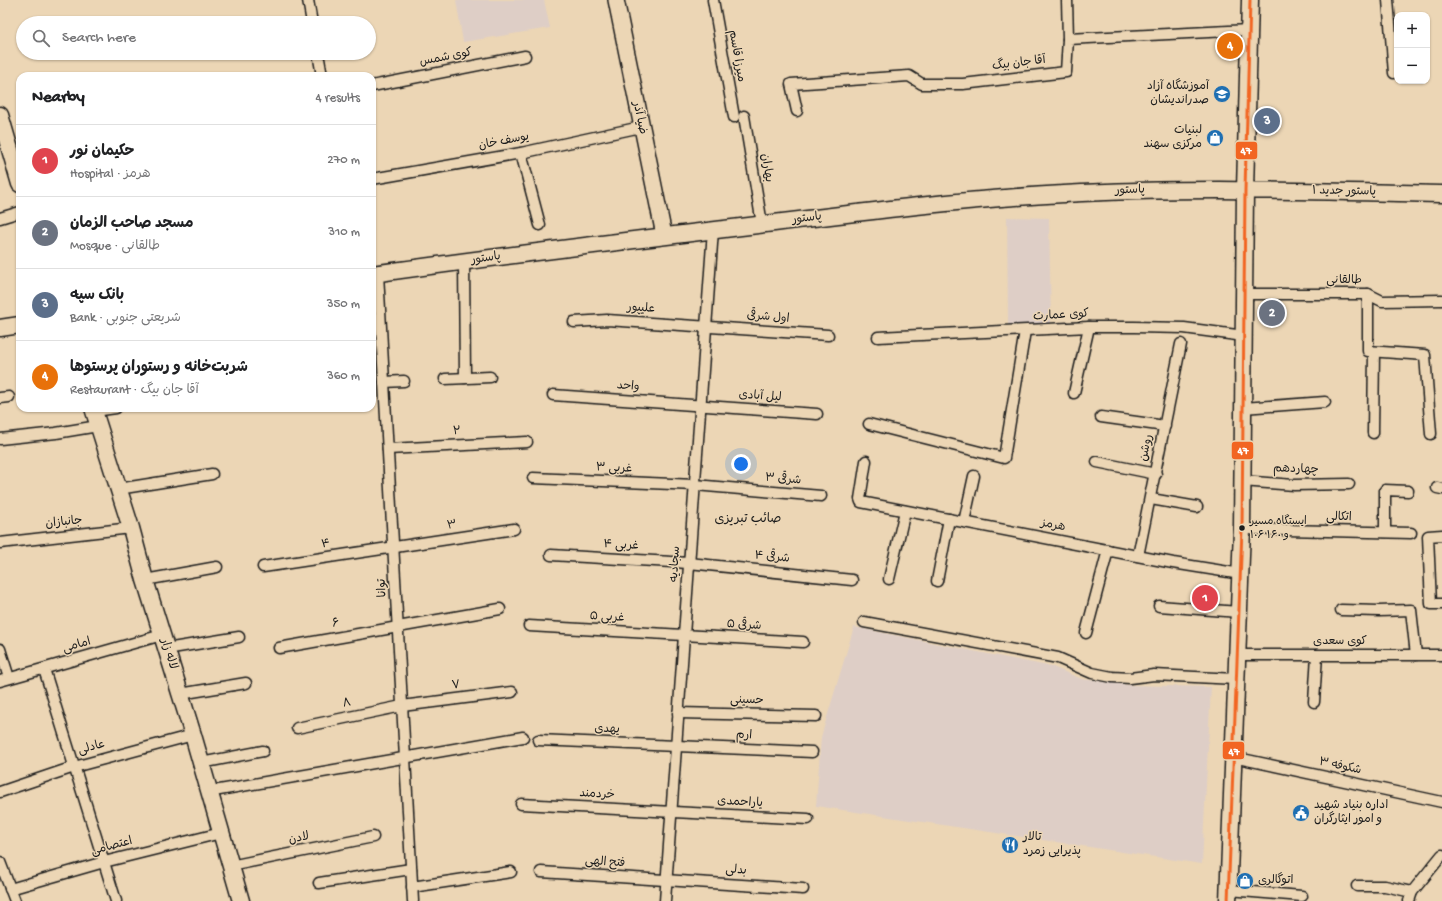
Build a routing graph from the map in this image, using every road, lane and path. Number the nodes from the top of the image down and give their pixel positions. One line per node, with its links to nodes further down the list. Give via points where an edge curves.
1 (308, 0): 7 (street)
2 (616, 0): 18 (main road, ضیا آذر)
3 (712, 0): 17 (street, میرزا قاسم)
4 (1067, 0): 9 (street)
5 (1250, 0): 8 (main road)
6 (1388, 0): 13 (street)
7 (311, 16)
8 (1249, 30): 9 (street); 22 (main road)
9 (1068, 38): 15 (street, آقا جان بیگ, via 1066,72 963,84 922,84 909,76 791,84)
10 (525, 56): 14 (street, کوی شمس)
11 (319, 60): 12 (street)
12 (321, 72)
13 (1394, 73)
14 (376, 85)
15 (797, 111)
16 (0, 115): 20 (main road)
17 (739, 116): 26 (street, بهاران)
18 (641, 127): 19 (street, یوسف خان); 29 (main road, ضیا آذر)
19 (521, 153): 21 (street, یوسف خان); 27 (street)
20 (16, 170)
21 (376, 178)
22 (1245, 190): 23 (main road, پاستور جدید ۱); 26 (main road, پاستور, via 1157,190 994,198); 33 (main road)
23 (1442, 194)
24 (16, 213): 25 (street)
25 (0, 218)
26 (762, 224): 28 (main road, پاستور)
27 (540, 225)
28 (713, 230): 29 (main road, پاستور); 38 (street, سجادیه)
29 (664, 235): 30 (main road, پاستور)
30 (464, 262): 31 (main road, پاستور); 48 (street)
31 (376, 274)
32 (376, 286): 51 (street, توانا)
33 (1244, 294): 34 (street, طالقانی); 43 (main road)
34 (1368, 294): 35 (street, طالقانی, via 1382,301); 46 (street, via 1368,351)
35 (1442, 300)
36 (574, 322): 38 (street, علیپور, via 607,320)
37 (16, 326): 40 (main road)
38 (706, 326): 42 (street, اول شرقی); 55 (street, سجادیه)
39 (1089, 327): 41 (street, کوی عمارت); 43 (street, کوی عمارت, via 1184,328); 52 (street)
40 (0, 328)
41 (1025, 331): 44 (street, کوی عمارت); 60 (street, via 1004,458)
42 (828, 335)
43 (1244, 336): 56 (main road)
44 (878, 337)
45 (1181, 344): 61 (street, روشن)
46 (1374, 352): 62 (street); 63 (street, via 1425,355)
47 (490, 376): 48 (street)
48 (465, 378): 49 (street)
49 (445, 379)
50 (404, 381): 51 (street)
51 (384, 382): 66 (street, توانا)
52 (1074, 393)
53 (552, 395): 55 (street, واحد)
54 (1325, 402): 56 (street)
55 (701, 405): 57 (street, لیل آبادی); 75 (street, سجادیه)
56 (1243, 408): 73 (main road)
57 (817, 414)
58 (95, 415): 64 (street, via 56,433); 76 (main road, لاله زار)
59 (1101, 417): 61 (street)
60 (869, 424)
61 (1165, 426): 70 (street, روشن)
62 (1373, 433)
63 (1430, 434)
64 (0, 439)
65 (528, 442): 66 (street, ۲)
66 (388, 449): 91 (street, توانا)
67 (866, 461): 81 (street, هرمز, via 861,502)
68 (1097, 462): 70 (street)
69 (212, 474): 76 (street)
70 (1156, 474): 79 (street, روشن)
71 (974, 476): 83 (street)
72 (533, 478): 75 (street, ۳ غربی)
73 (1242, 481): 74 (street, چهاردهم, via 1294,485); 86 (main road)
74 (1349, 484)
75 (695, 485): 78 (street, ۳ شرقی); 95 (street, سجادیه)
76 (118, 489): 84 (main road, لاله زار)
77 (1408, 490): 87 (street, via 1385,490)
78 (822, 496)
79 (1151, 498): 80 (street); 94 (street, روشن)
80 (1197, 507)
81 (905, 511): 82 (street, هرمز); 99 (street)
82 (949, 519): 83 (street, هرمز); 102 (street)
83 (964, 522): 92 (street, هرمز)
84 (131, 528): 90 (street, جانبازان); 100 (main road, لاله زار)
85 (514, 529): 91 (street, ۳)
86 (1242, 529): 87 (street, اتکالی); 98 (main road)
87 (1385, 532): 88 (street, اتکالی)
88 (1411, 533)
89 (1442, 535): 103 (street, via 1428,536 1431,604)
90 (0, 543)
91 (394, 548): 97 (street, ۴); 109 (street, توانا)
92 (1108, 550): 94 (street, هرمز); 111 (street)
93 (551, 555): 95 (street, ۴ غربی)
94 (1138, 556): 98 (street, هرمز)
95 (689, 563): 101 (street, ۴ شرقی); 112 (street, سجادیه)
96 (217, 567): 100 (street)
97 (263, 567)
98 (1241, 574): 107 (main road)
99 (889, 579)
100 (145, 580): 114 (main road, لاله زار)
101 (852, 580)
102 (937, 581)
103 (1442, 604)
104 (1159, 606): 107 (street)
105 (500, 609): 109 (street, ۶)
106 (1341, 610): 120 (street, via 1411,610)
107 (1239, 612): 118 (main road)
108 (864, 622): 124 (street, via 1058,658 1092,673 1112,677 1154,675)
109 (398, 626): 116 (street, ۶); 129 (street, توانا)
110 (529, 626): 112 (street, ۵ غربی)
111 (1086, 633)
112 (684, 635): 115 (street, ۵ شرقی); 130 (street, سجادیه)
113 (239, 637): 114 (street, امامی)
114 (164, 642): 122 (street, امامی); 127 (main road, لاله زار)
115 (803, 642)
116 (279, 648)
117 (0, 649): 123 (street)
118 (1237, 655): 119 (street, کوی سعدی); 124 (main road)
119 (1317, 655): 120 (street, کوی سعدی); 128 (street)
120 (1416, 655): 121 (street, کوی سعدی)
121 (1442, 655)
122 (44, 669): 123 (street, امامی); 142 (street)
123 (4, 679)
124 (1236, 679): 140 (main road)
125 (246, 683): 127 (street)
126 (512, 692): 129 (street, ۷)
127 (180, 694): 133 (main road, لاله زار)
128 (1314, 702)
129 (402, 706): 132 (street, ۸); 139 (street, توانا)
130 (678, 713): 131 (street, حسینی); 136 (street, سجادیه)
131 (816, 716)
132 (297, 728)
133 (193, 735): 141 (main road, لاله زار); 142 (street, عادلی)
134 (524, 737): 139 (street)
135 (538, 740): 136 (street, یهدی)
136 (676, 746): 138 (street, ارم); 147 (street, سجادیه)
137 (263, 751): 141 (street)
138 (812, 752)
139 (405, 757): 144 (street); 155 (street, توانا)
140 (1233, 757): 145 (street, شکوفه ۳); 164 (main road)
141 (201, 764): 144 (main road, لاله زار)
142 (74, 767): 143 (street, عادلی); 153 (street)
143 (0, 792)
144 (208, 792): 149 (main road, لاله زار)
145 (1442, 802)
146 (521, 804): 147 (street, خردمند)
147 (671, 812): 148 (street, یاراحمدی); 158 (street, سجادیه)
148 (808, 820)
149 (221, 833): 153 (street, اعتصامی); 154 (main road, لاله زار)
150 (373, 837): 154 (street, لادن)
151 (1442, 855): 166 (street)
152 (0, 862): 163 (street)
153 (104, 862): 163 (street, اعتصامی); 168 (street)
154 (230, 866): 169 (main road, لاله زار)
155 (412, 869): 159 (street); 161 (street, توانا)
156 (511, 872): 161 (street)
157 (541, 872): 158 (street, فتح الهی)
158 (666, 880): 162 (street, بدلی); 171 (street, سجادیه)
159 (319, 883)
160 (1357, 886): 166 (street, via 1384,886)
161 (412, 888): 170 (street, توانا)
162 (803, 888)
163 (10, 889): 167 (street)
164 (1228, 895): 165 (street)
165 (1302, 896)
166 (1412, 898)
167 (15, 901)
168 (116, 901)
169 (241, 901)
170 (413, 901)
171 (665, 901)

